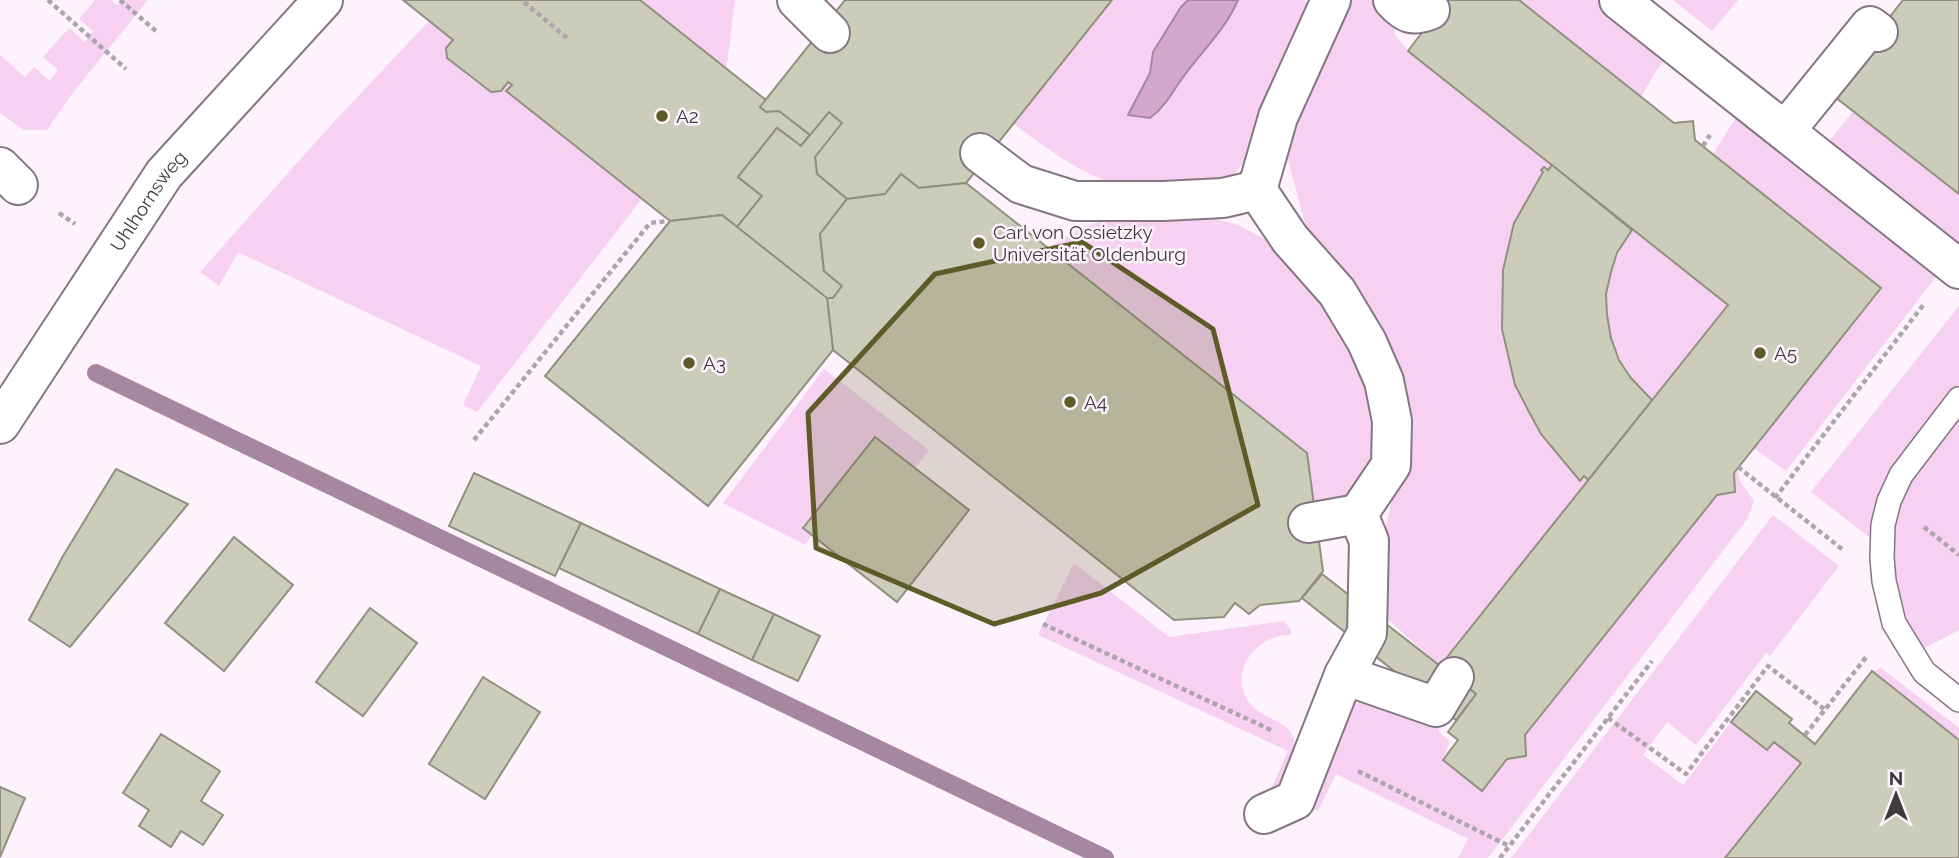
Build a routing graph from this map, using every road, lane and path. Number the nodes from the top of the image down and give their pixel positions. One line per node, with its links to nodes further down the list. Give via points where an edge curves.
1 (48, 0): 14 (path)
2 (120, 0): 10 (path)
3 (323, 0): 20 (street, Uhlhornsweg, via 164,174)
4 (797, 0): 12 (street)
5 (1332, 0): 18 (street, via 1278,117)
6 (1393, 0): 9 (street, via 1405,13)
7 (1619, 0): 15 (street)
8 (524, 2): 13 (path)
9 (1430, 10)
10 (157, 32)
11 (1878, 32): 15 (street, via 1870,26)
12 (830, 33)
13 (567, 38)
14 (126, 69)
15 (1786, 131): 21 (street)
16 (980, 153): 18 (street, via 1021,184 1075,201 1223,198)
17 (9, 176): 20 (path)
18 (1257, 190): 27 (street, via 1290,239 1337,292 1384,381 1392,421 1391,465)
19 (668, 221): 24 (path, via 650,223)
20 (113, 250): 23 (street, Uhlhornsweg)
21 (1956, 267): 26 (path)
22 (1959, 399): 29 (lane, via 1901,475 1889,501 1883,525)
23 (0, 424)
24 (474, 440)
25 (1738, 467): 26 (path)
26 (1775, 498): 29 (path)
27 (1358, 514): 28 (street); 32 (street, via 1369,541 1367,633)
28 (1308, 523)
29 (1884, 581): 30 (lane)
30 (1894, 623): 34 (lane, via 1924,672); 35 (path)
31 (1652, 661): 36 (path)
32 (1344, 675): 33 (street, via 1436,707); 38 (street, via 1295,800)
33 (1454, 677)
34 (1959, 699)
35 (1824, 709): 36 (path, via 1768,666 1686,774); 37 (path)
36 (1608, 718): 39 (path)
37 (1805, 735)
38 (1264, 814)
39 (1500, 858)

